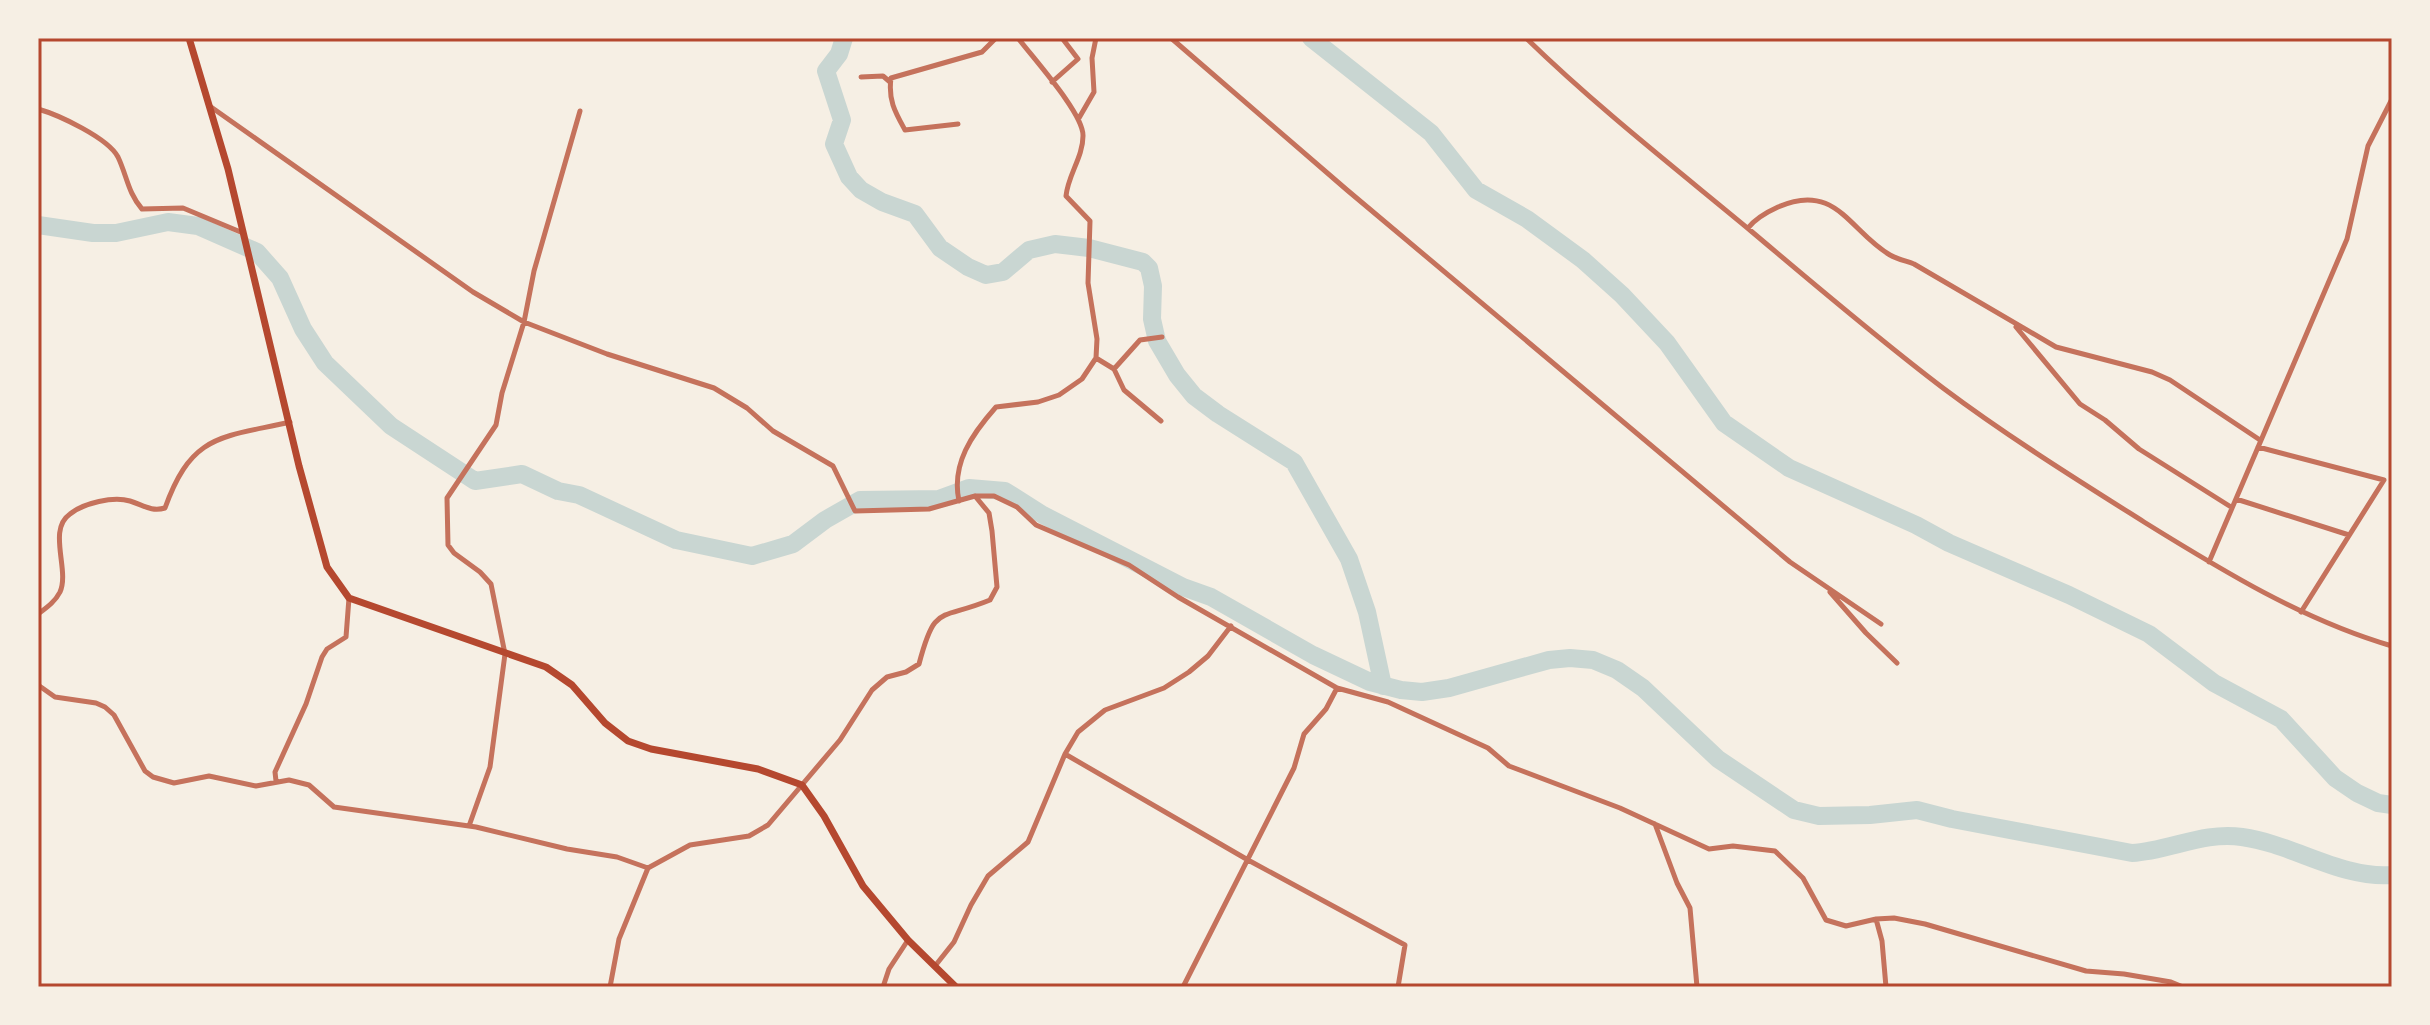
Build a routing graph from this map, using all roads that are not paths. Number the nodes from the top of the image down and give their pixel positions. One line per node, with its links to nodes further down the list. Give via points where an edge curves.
1 (189, 38): 12 (main road)
2 (996, 38): 10 (street, via 982,52 891,78)
3 (1018, 38): 9 (street)
4 (1062, 38): 9 (street, via 1078,59)
5 (1096, 38): 15 (street, via 1094,92)
6 (1171, 38): 33 (street)
7 (1526, 38): 17 (street)
8 (861, 77): 10 (street, via 883,76)
9 (1052, 82): 15 (street)
10 (891, 83): 16 (street, via 892,106 905,130)
11 (2392, 99): 26 (street, via 2368,146 2347,239)
12 (208, 105): 18 (main road); 19 (street, via 473,292)
13 (38, 109): 18 (street, via 87,130 117,155 131,196 142,209 183,208)
14 (580, 111): 19 (street)
15 (1079, 118): 22 (street, via 1084,136 1066,196 1090,221 1088,283)
16 (958, 124)
17 (1748, 228): 20 (street, via 1791,201 1819,200 1845,214 1890,255); 32 (street, via 1945,389)
18 (244, 237): 25 (main road)
19 (524, 322): 29 (street, via 714,388 833,466 854,509 929,509); 40 (street, via 496,425 447,498 448,545 491,584)
20 (2013, 323): 26 (street, via 2056,347 2161,376); 30 (street, via 2080,404)
21 (1162, 337): 23 (street, via 1140,340)
22 (1096, 358): 23 (street); 29 (street, via 1082,379 1059,395 996,407 962,457)
23 (1114, 369): 24 (street, via 1124,390)
24 (1161, 421)
25 (290, 422): 34 (main road, via 327,567); 36 (street, via 203,446 177,480 165,508 155,511 126,499 68,514 60,526 61,589)
26 (2259, 444): 28 (street); 31 (street, via 2384,480)
27 (975, 496): 29 (street); 38 (street, via 994,496 1017,507 1036,525 1129,565); 46 (street, via 989,513 992,531 997,587 990,600 937,619 919,664 887,677 872,690)
28 (2236, 499): 30 (street); 31 (street)
29 (958, 500)
30 (2231, 507): 32 (street)
31 (2349, 535): 35 (street)
32 (2209, 562): 35 (street)
33 (1827, 588): 37 (street); 41 (street)
34 (349, 598): 40 (main road); 45 (street, via 346,637 322,657 275,772)
35 (2301, 612): 39 (street)
36 (38, 614)
37 (1881, 624)
38 (1231, 626): 43 (street); 44 (street, via 1189,672 1092,718)
39 (2392, 646)
40 (505, 654): 46 (main road, via 546,667 572,685 628,741 758,769); 48 (street, via 490,767)
41 (1897, 663)
42 (38, 685): 45 (street, via 55,697 105,707 153,777 174,783 209,776 256,786)
43 (1337, 688): 47 (street, via 1388,702 1488,748 1509,766); 49 (street, via 1304,734 1294,768)
44 (1065, 754): 49 (street); 53 (street, via 1028,842 988,876 954,942)
45 (276, 781): 48 (street, via 309,785 334,807)
46 (802, 785): 50 (street, via 768,825 749,836 690,845); 52 (main road, via 863,886)
47 (1655, 823): 51 (street, via 1709,849 1775,851 1803,878 1826,920 1846,926); 59 (street, via 1690,908)
48 (469, 826): 50 (street)
49 (1248, 860): 57 (street); 58 (street, via 1405,945)
50 (648, 868): 54 (street, via 619,939)
51 (1876, 919): 60 (street); 61 (street, via 1925,924 2086,971)
52 (908, 940): 53 (main road); 55 (street)
53 (935, 966): 56 (main road)
54 (610, 987)
55 (883, 987)
56 (956, 987)
57 (1183, 987)
58 (1398, 987)
59 (1697, 987)
60 (1886, 987)
61 (2183, 987)

